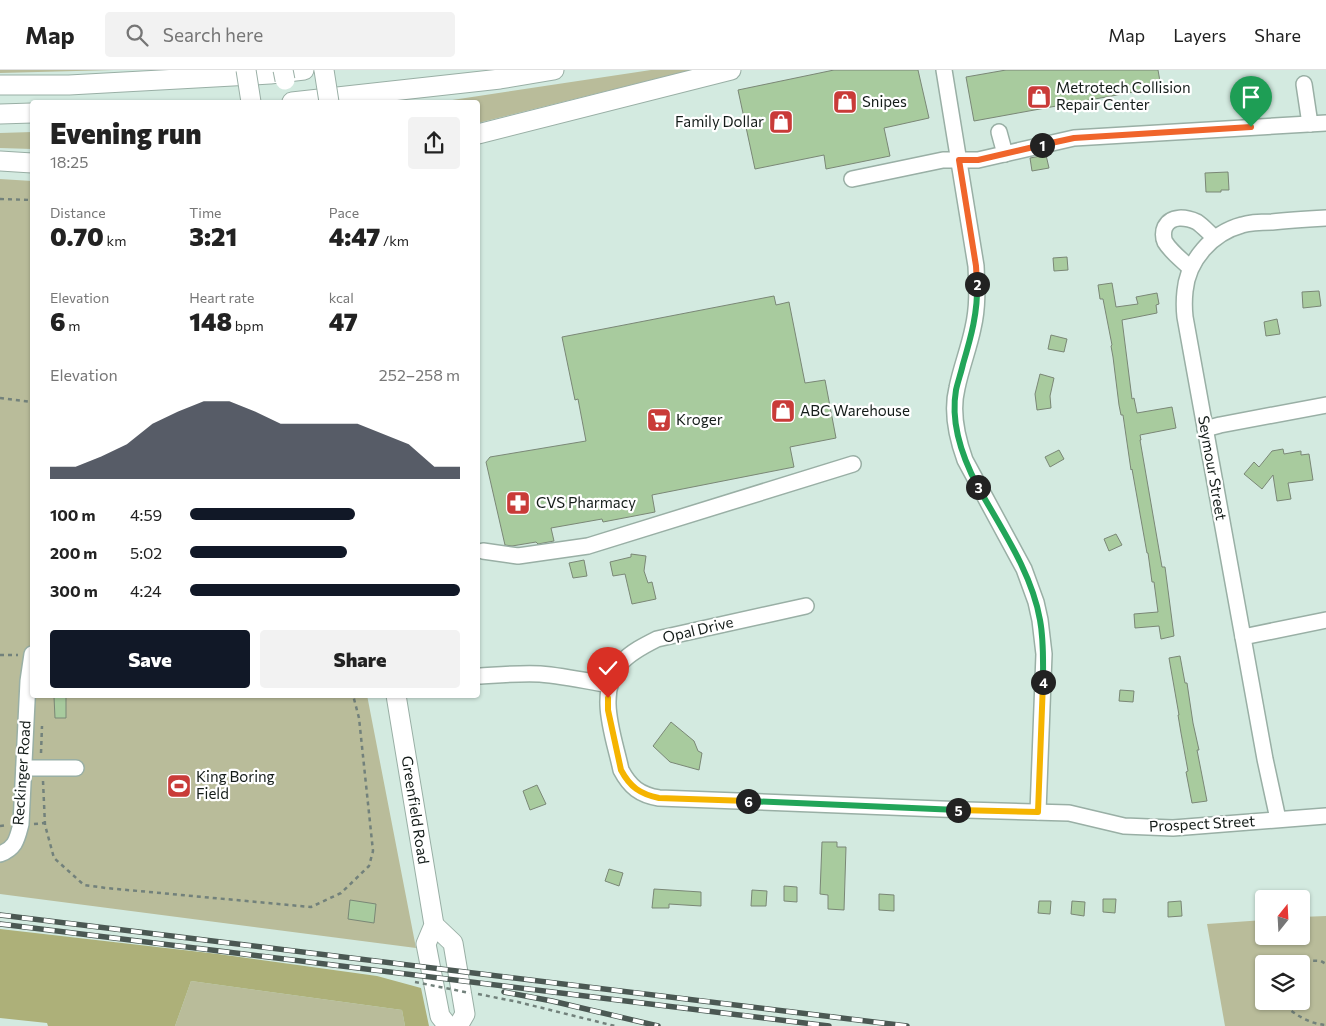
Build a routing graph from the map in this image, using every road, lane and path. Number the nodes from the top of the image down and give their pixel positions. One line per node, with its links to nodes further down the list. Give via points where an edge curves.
1 (246, 70): 10 (main road, bridge)
2 (284, 70): 11 (main road, bridge)
3 (304, 70): 9 (main road, via 69,85)
4 (324, 70): 13 (main road, bridge)
5 (554, 70): 12 (main road)
6 (731, 70): 19 (main road)
7 (944, 70): 21 (street)
8 (1304, 84): 17 (street)
9 (0, 86)
10 (251, 100)
11 (291, 100)
12 (309, 100)
13 (329, 100)
14 (30, 113): 15 (main road)
15 (0, 114)
16 (1326, 123): 17 (street)
17 (1310, 124): 20 (street, via 1074,138)
18 (999, 132): 20 (street)
19 (480, 133)
20 (1005, 154): 21 (street)
21 (959, 160): 24 (street, via 943,160); 49 (street, via 978,294 973,329 956,390 955,420 965,460 1024,569 1040,620 1044,654)
22 (0, 161): 23 (main road)
23 (30, 163)
24 (852, 179)
25 (0, 199): 26 (path)
26 (30, 200)
27 (1326, 218): 28 (street, Seymour Street, via 1242,224)
28 (1215, 238): 29 (street, Seymour Street); 29 (street, via 1198,223 1186,218 1169,222 1164,229 1164,240)
29 (1190, 268): 33 (street, Seymour Street, via 1185,289 1185,317)
30 (0, 398): 31 (path)
31 (30, 402)
32 (1326, 404): 33 (street)
33 (1205, 429): 38 (street, Seymour Street)
34 (853, 464): 35 (street, via 588,546 518,556)
35 (483, 551)
36 (806, 606): 42 (street, Opal Drive, via 657,639 622,662)
37 (1326, 620): 38 (street)
38 (1243, 637): 51 (street, Seymour Street)
39 (27, 654): 40 (path); 46 (street, Reckinger Road)
40 (0, 655)
41 (480, 676): 42 (street, via 541,674)
42 (610, 685): 49 (street, Prospect Street, via 608,710 621,770 631,785 648,796)
43 (354, 698): 52 (path, via 359,718 373,851 369,866 341,893 311,908 84,885 54,858)
44 (396, 698): 55 (main road, Greenfield Road)
45 (42, 723): 47 (path)
46 (24, 768): 47 (street); 54 (street, Reckinger Road, via 17,840 9,851)
47 (42, 768): 48 (street); 52 (path)
48 (76, 768)
49 (1038, 812): 51 (street, Prospect Street, via 1069,813 1124,826 1173,828)
50 (1326, 816): 51 (street, Prospect Street)
51 (1278, 819)
52 (45, 823): 53 (path)
53 (31, 824)
54 (0, 854)
55 (434, 925): 63 (main road, Greenfield Road, via 426,944 440,1016); 64 (main road, via 453,943 465,1014)
56 (1310, 961): 57 (path)
57 (1326, 964)
58 (415, 982): 59 (path, bridge)
59 (470, 993)
60 (485, 995): 65 (path)
61 (1290, 1010): 62 (path, via 1315,1024)
62 (1326, 1025)
63 (448, 1026)
64 (458, 1026)
65 (615, 1026)

